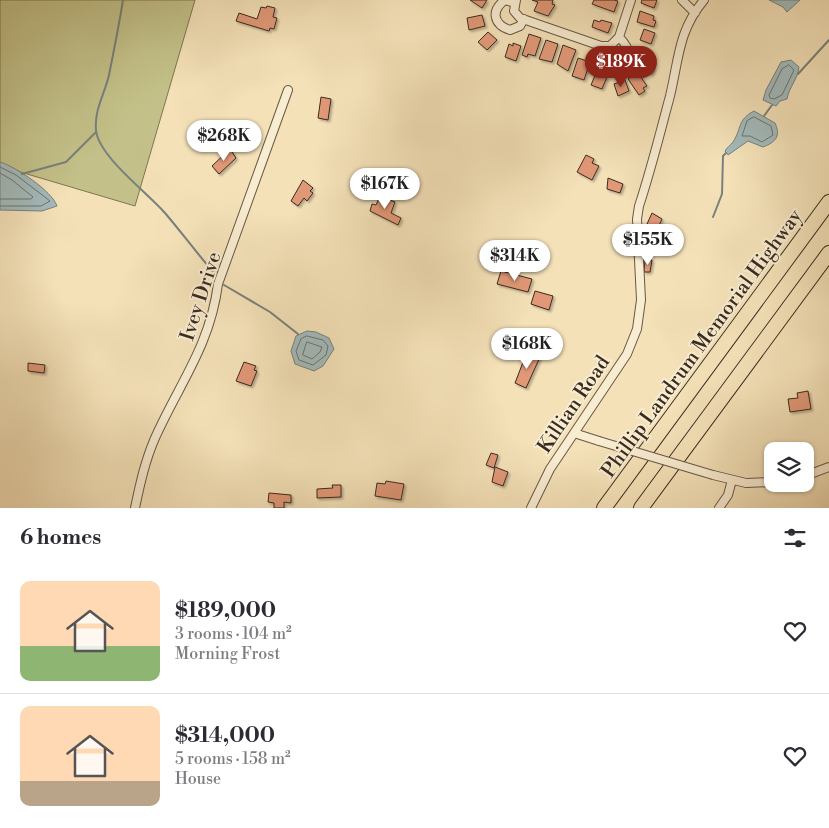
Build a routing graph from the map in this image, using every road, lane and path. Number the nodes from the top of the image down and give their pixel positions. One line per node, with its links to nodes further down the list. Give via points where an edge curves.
1 (631, 0): 7 (street)
2 (682, 0): 5 (street)
3 (704, 0): 5 (street, Killian Road)
4 (515, 1): 6 (street, via 514,11); 6 (street, via 505,0 500,4 496,20 500,26 510,30 520,26)
5 (695, 13): 12 (street, Killian Road, via 676,56 671,93 637,219 641,300 637,329 626,354)
6 (524, 19): 8 (street)
7 (619, 37): 8 (street, via 610,46); 8 (street, via 629,56 626,65 618,71 609,69 602,60)
8 (601, 46)
9 (288, 90): 17 (street, Ivey Drive, via 218,284 215,310 190,372 151,448)
10 (829, 202): 19 (highway, Phillip Landrum Memorial Highway)
11 (827, 256): 20 (highway)
12 (574, 433): 15 (street, bridge); 18 (street, Killian Road, via 550,469)
13 (829, 467): 14 (street)
14 (814, 473)
15 (732, 480): 16 (street); 21 (street, via 728,495)
16 (764, 482)
17 (135, 508)
18 (531, 508)
19 (604, 508)
20 (641, 508)
21 (719, 508)

